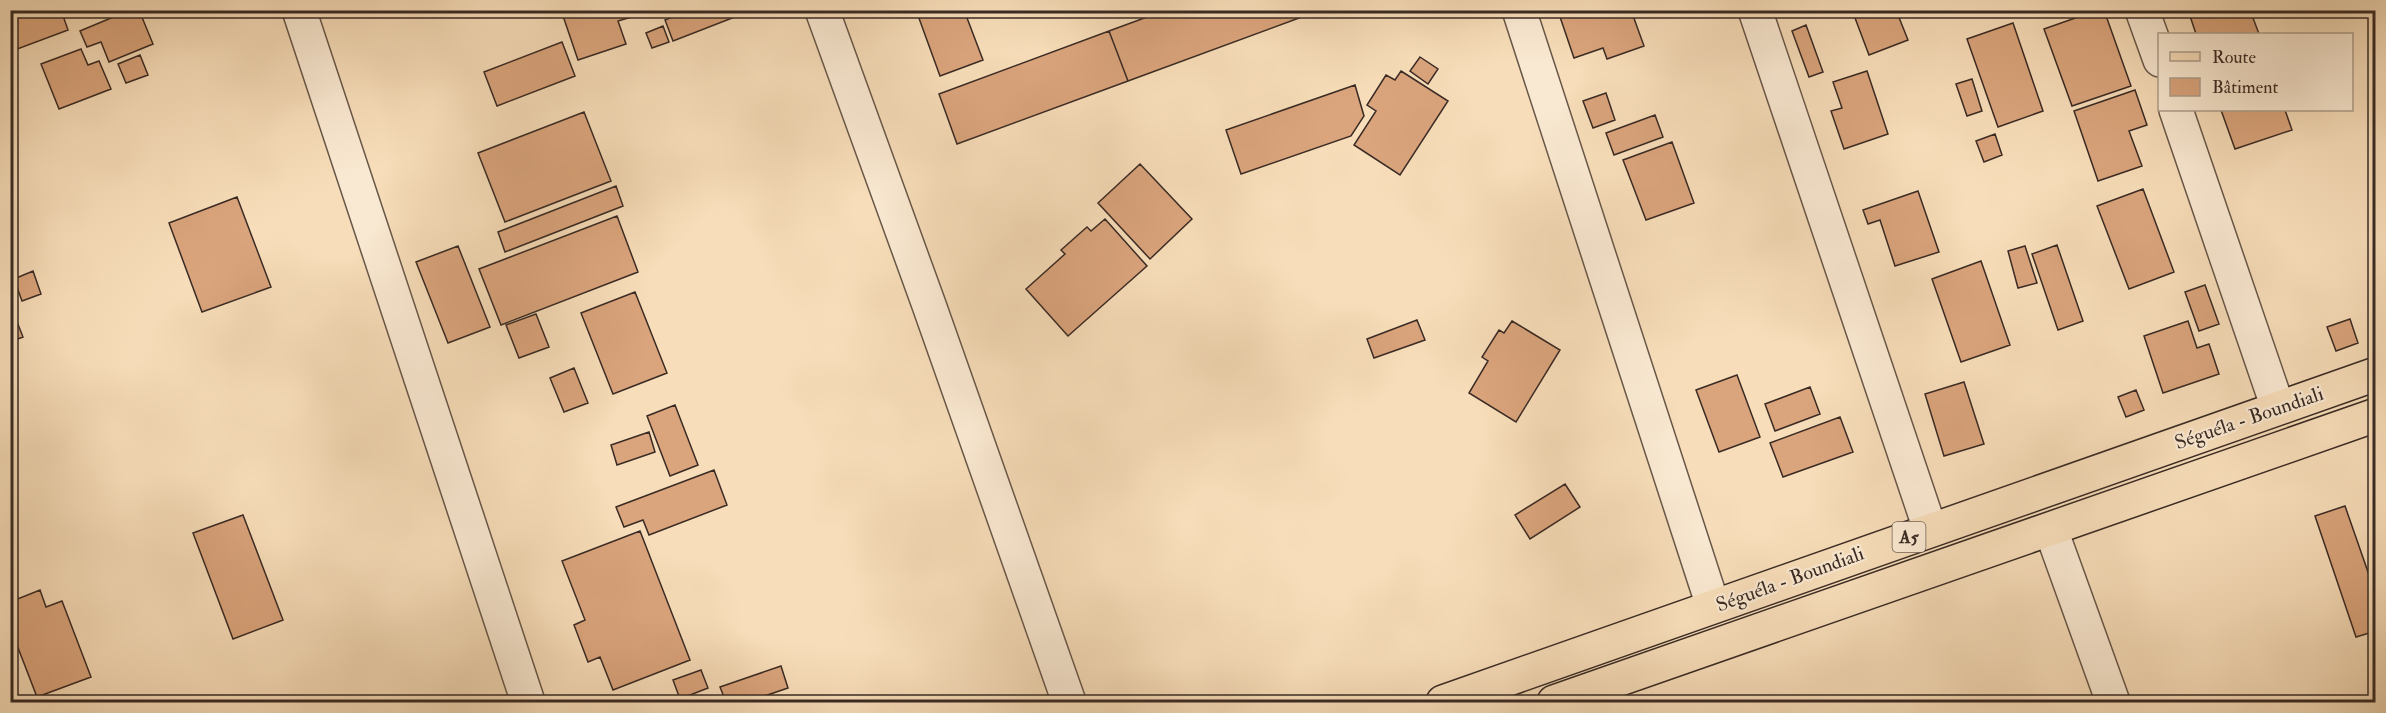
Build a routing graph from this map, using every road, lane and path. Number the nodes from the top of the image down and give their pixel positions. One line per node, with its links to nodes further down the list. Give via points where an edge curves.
1 (299, 10): 14 (street)
2 (822, 10): 15 (street)
3 (1520, 10): 13 (street)
4 (1755, 10): 11 (street)
5 (2142, 10): 6 (street)
6 (2158, 54)
7 (2176, 111): 9 (street)
8 (2376, 374): 9 (main road, Séguéla - Boundiali / A5)
9 (2278, 408): 11 (main road, Séguéla - Boundiali / A5)
10 (2376, 415): 12 (main road, Séguéla - Boundiali / A5)
11 (1930, 529): 13 (main road, Séguéla - Boundiali / A5)
12 (2051, 530): 17 (main road, Séguéla - Boundiali / A5); 18 (street)
13 (1713, 606): 16 (main road, Séguéla - Boundiali / A5)
14 (528, 702)
15 (1069, 702)
16 (1443, 702)
17 (1554, 702)
18 (2113, 702)

